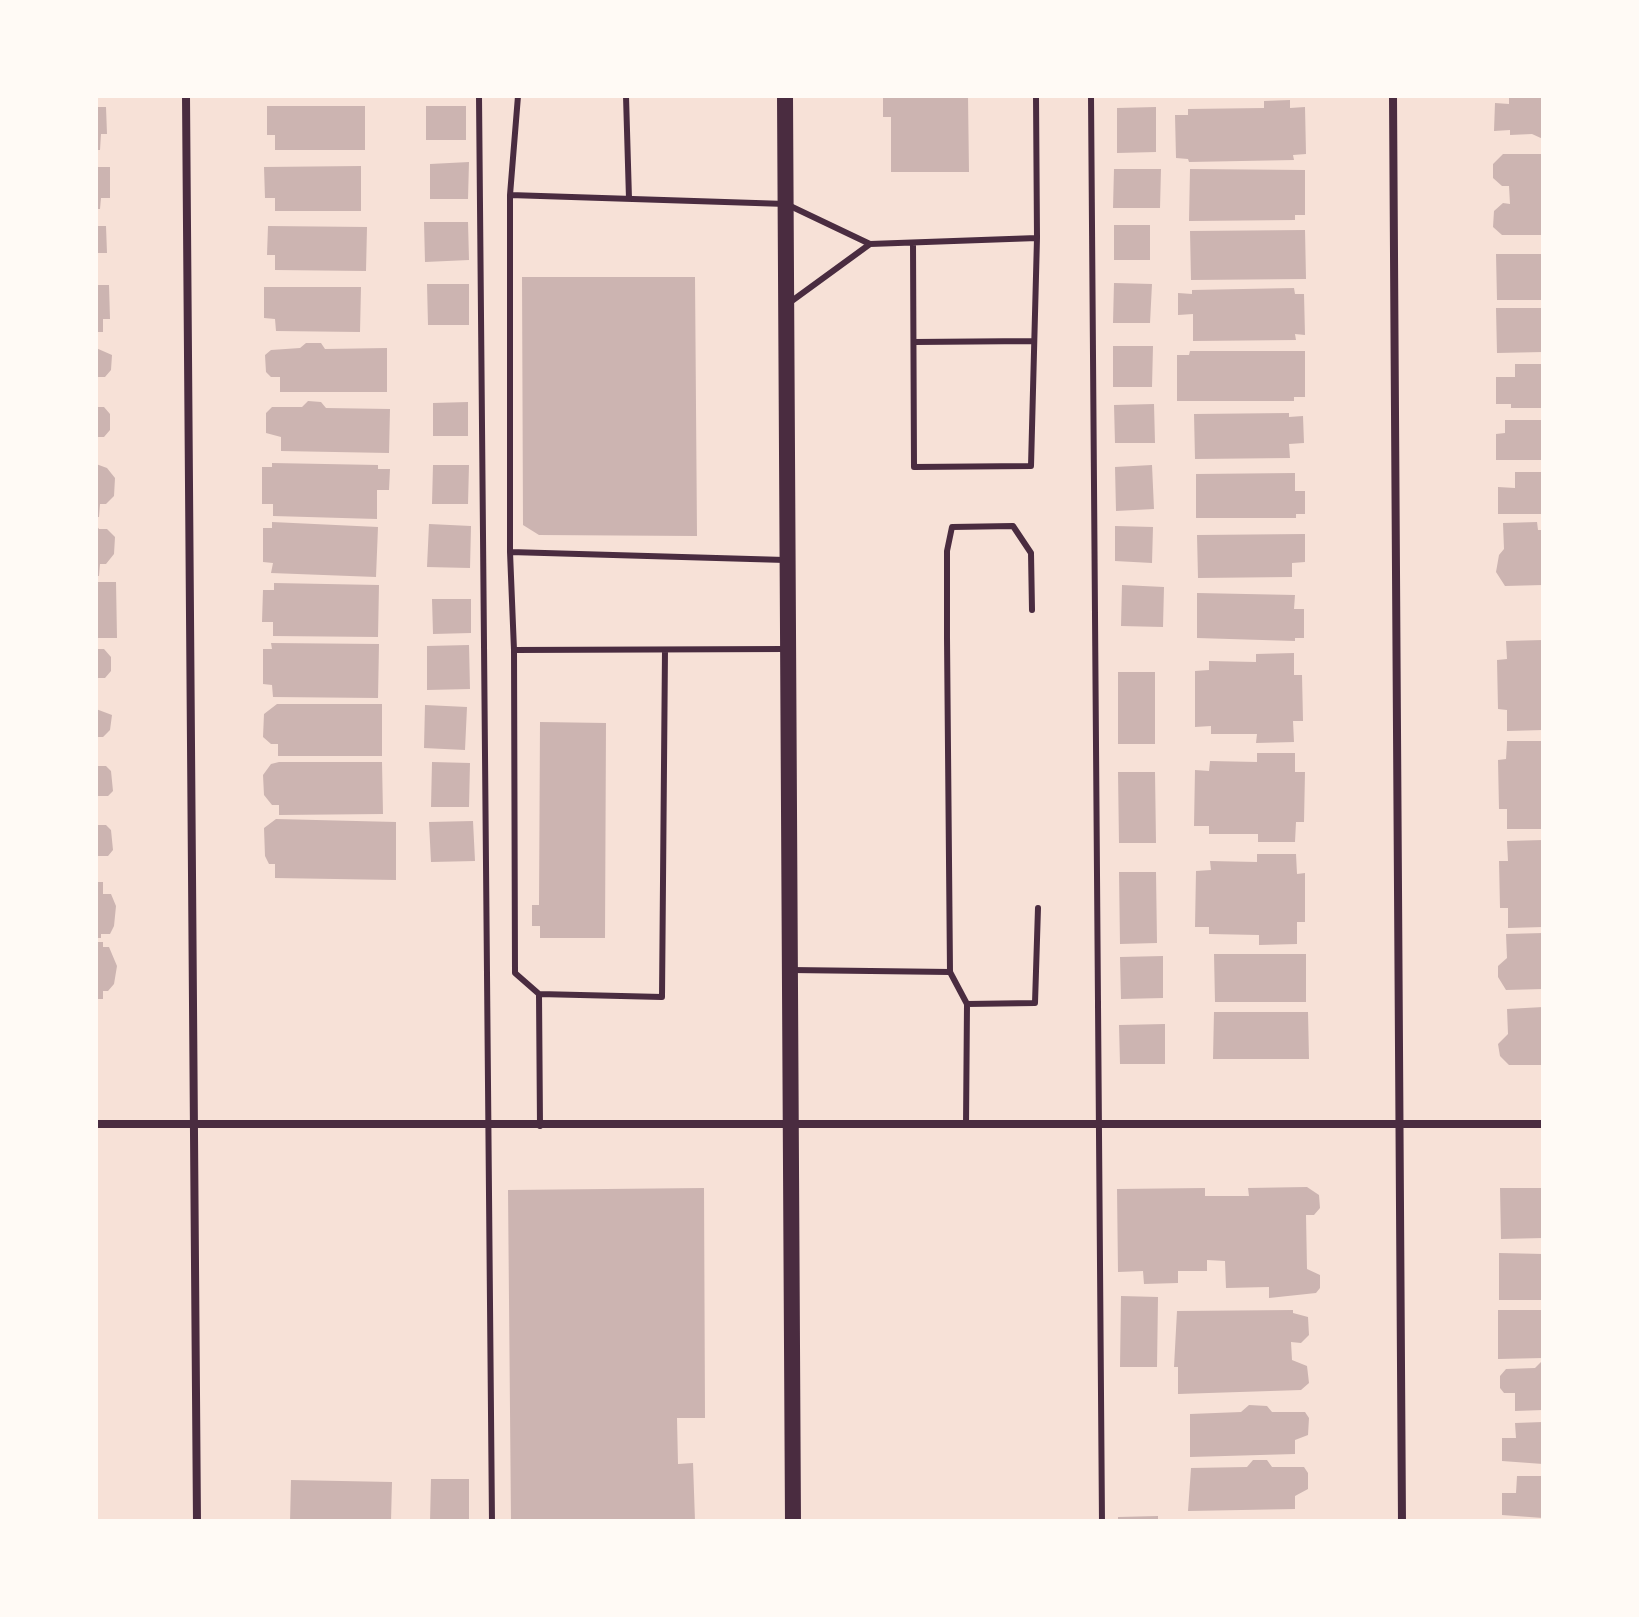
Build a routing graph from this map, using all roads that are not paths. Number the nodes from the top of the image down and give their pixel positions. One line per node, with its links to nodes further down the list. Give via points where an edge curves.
1 (186, 96): 30 (street)
2 (479, 96): 36 (lane)
3 (518, 96): 9 (lane)
4 (626, 96): 10 (lane)
5 (785, 96): 11 (main road)
6 (1036, 96): 12 (lane)
7 (1091, 96): 35 (lane)
8 (1393, 96): 31 (street)
9 (510, 195): 10 (lane); 18 (lane)
10 (629, 199): 11 (lane)
11 (786, 204): 14 (lane); 15 (main road)
12 (1037, 238): 13 (lane); 16 (lane)
13 (913, 243): 14 (lane); 17 (lane)
14 (870, 244): 15 (lane)
15 (787, 305): 19 (main road)
16 (1034, 341): 17 (lane); 17 (lane, via 1031,466 1017,467 914,467)
17 (914, 342)
18 (510, 552): 19 (lane); 22 (lane)
19 (788, 560): 21 (main road)
20 (1032, 610): 26 (lane, via 1031,553 1013,526 952,527 947,551)
21 (789, 649): 23 (lane); 25 (main road)
22 (514, 650): 23 (lane); 27 (lane, via 515,973)
23 (665, 650): 27 (lane, via 662,997)
24 (1038, 908): 28 (lane, via 1035,1003)
25 (791, 970): 26 (lane); 33 (main road)
26 (950, 972): 28 (lane)
27 (539, 994): 37 (lane)
28 (967, 1004): 34 (lane)
29 (96, 1124): 30 (street)
30 (194, 1124): 36 (street); 38 (street)
31 (1400, 1124): 32 (street); 35 (street); 42 (street)
32 (1543, 1124)
33 (792, 1125): 34 (street); 37 (street); 40 (main road)
34 (966, 1125): 35 (street)
35 (1099, 1125): 41 (lane)
36 (488, 1126): 37 (street); 39 (lane)
37 (540, 1126)
38 (197, 1521)
39 (492, 1521)
40 (793, 1521)
41 (1102, 1521)
42 (1402, 1521)

